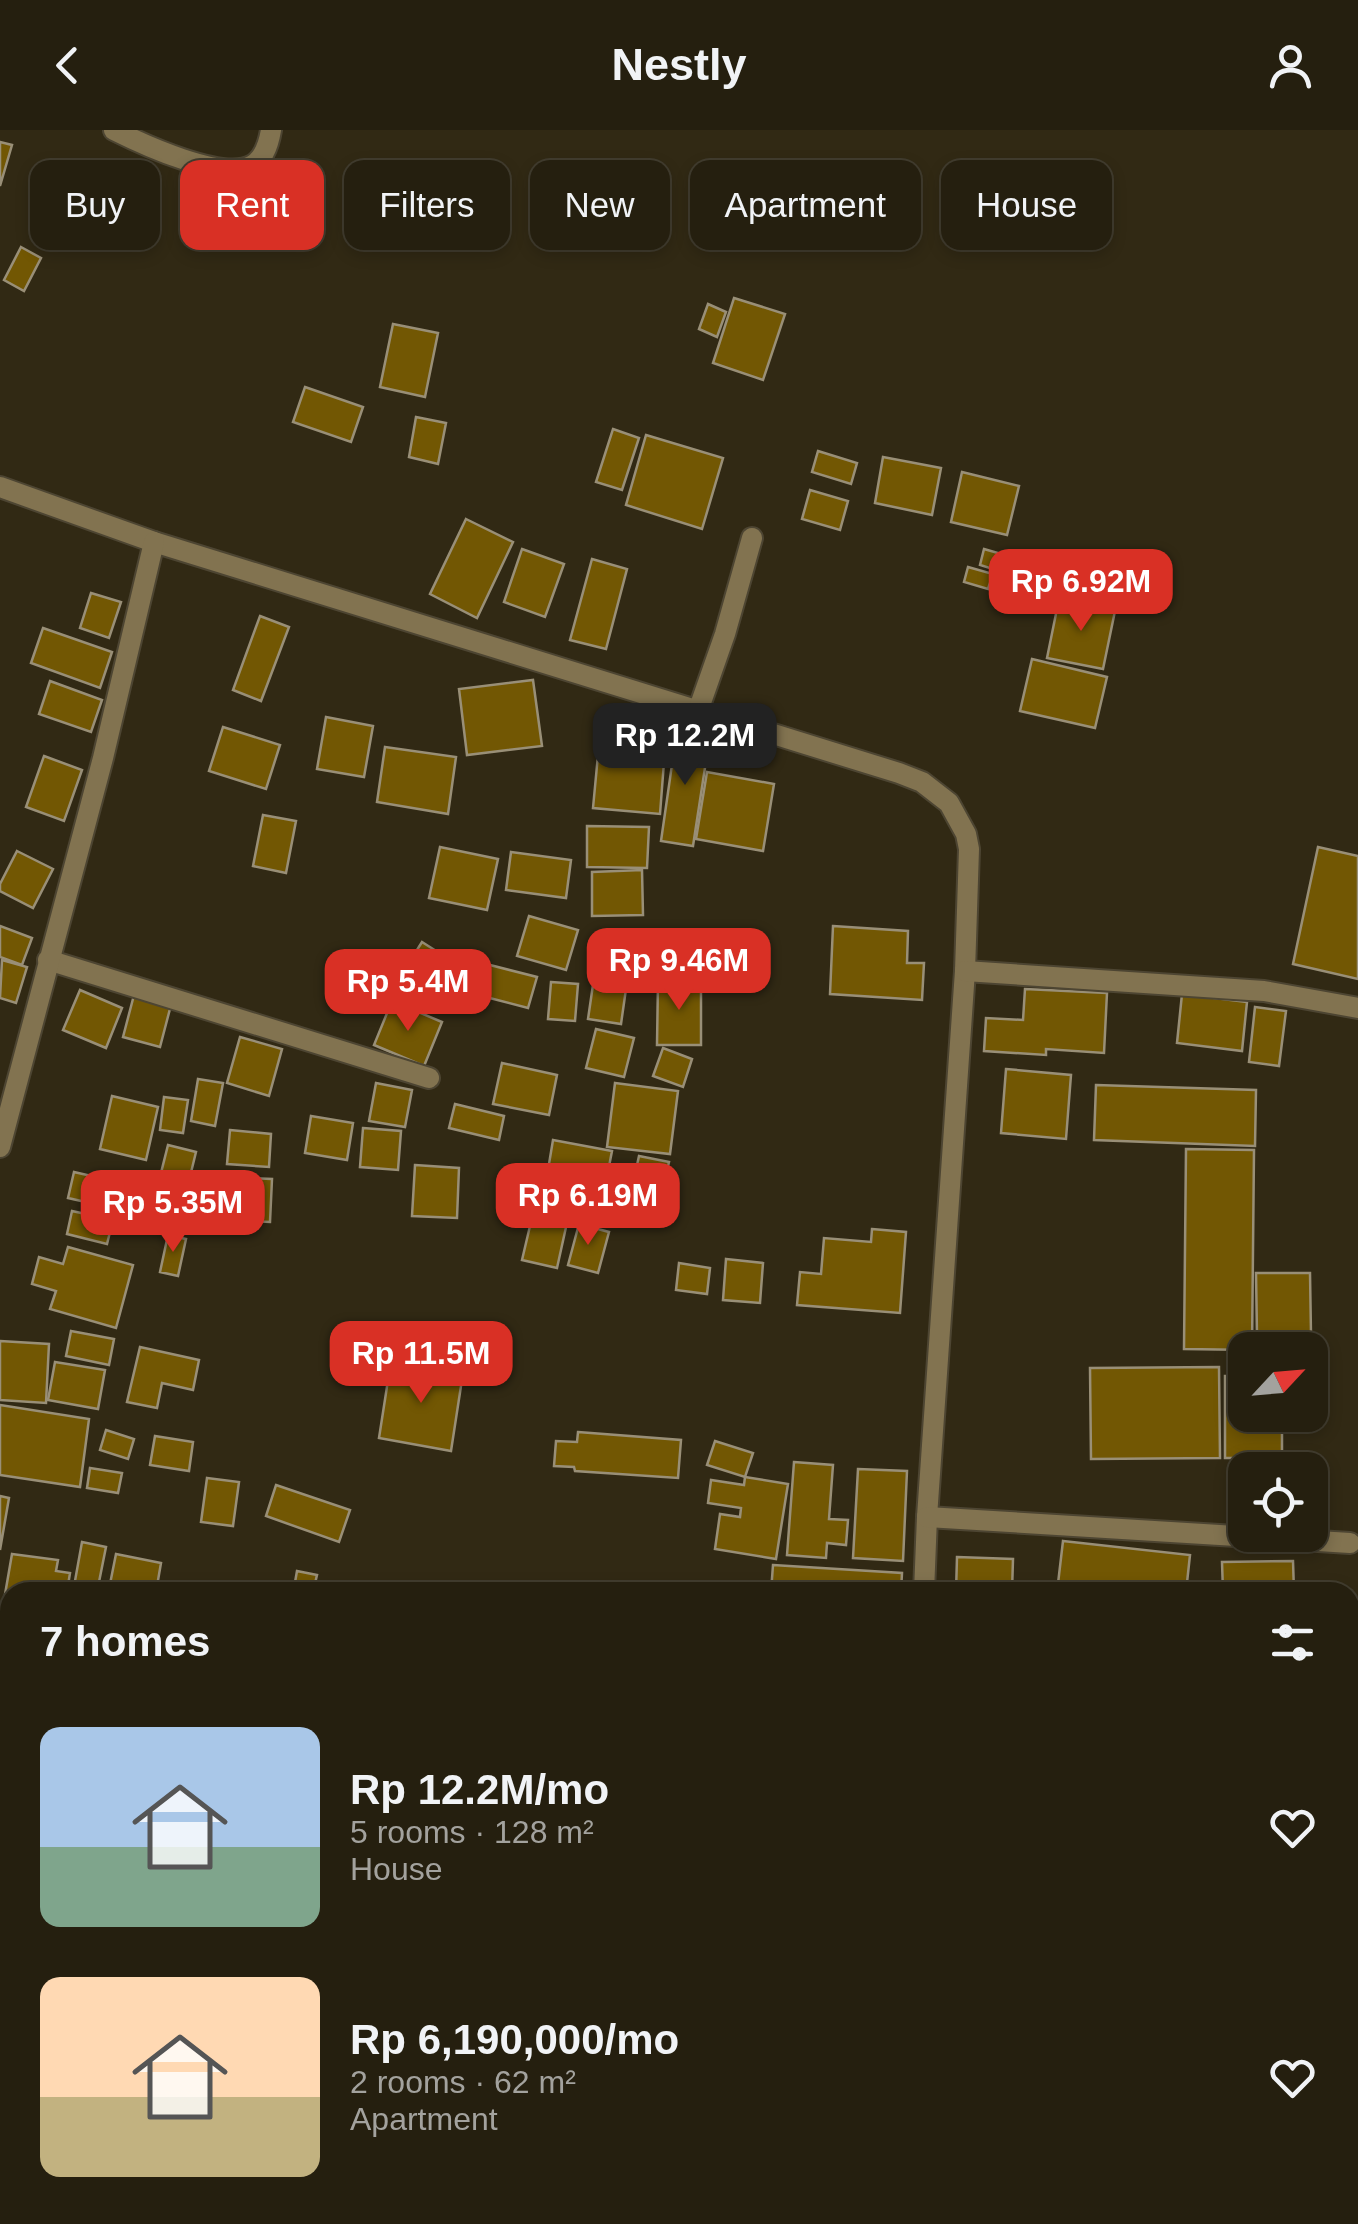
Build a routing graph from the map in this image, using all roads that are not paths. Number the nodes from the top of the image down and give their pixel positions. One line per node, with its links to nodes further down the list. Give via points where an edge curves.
1 (114, 130): 2 (street, via 148,148 228,168 257,162)
2 (272, 130)
3 (0, 487): 5 (street)
4 (752, 538): 6 (street)
5 (154, 542): 6 (street); 7 (street)
6 (698, 711): 8 (street, via 899,773 949,803 969,850)
7 (48, 960): 10 (street); 11 (street)
8 (965, 971): 9 (street, via 1264,991); 12 (street)
9 (1358, 1008)
10 (428, 1078)
11 (0, 1147)
12 (927, 1517): 13 (street); 14 (street)
13 (1350, 1544)
14 (924, 1582)

